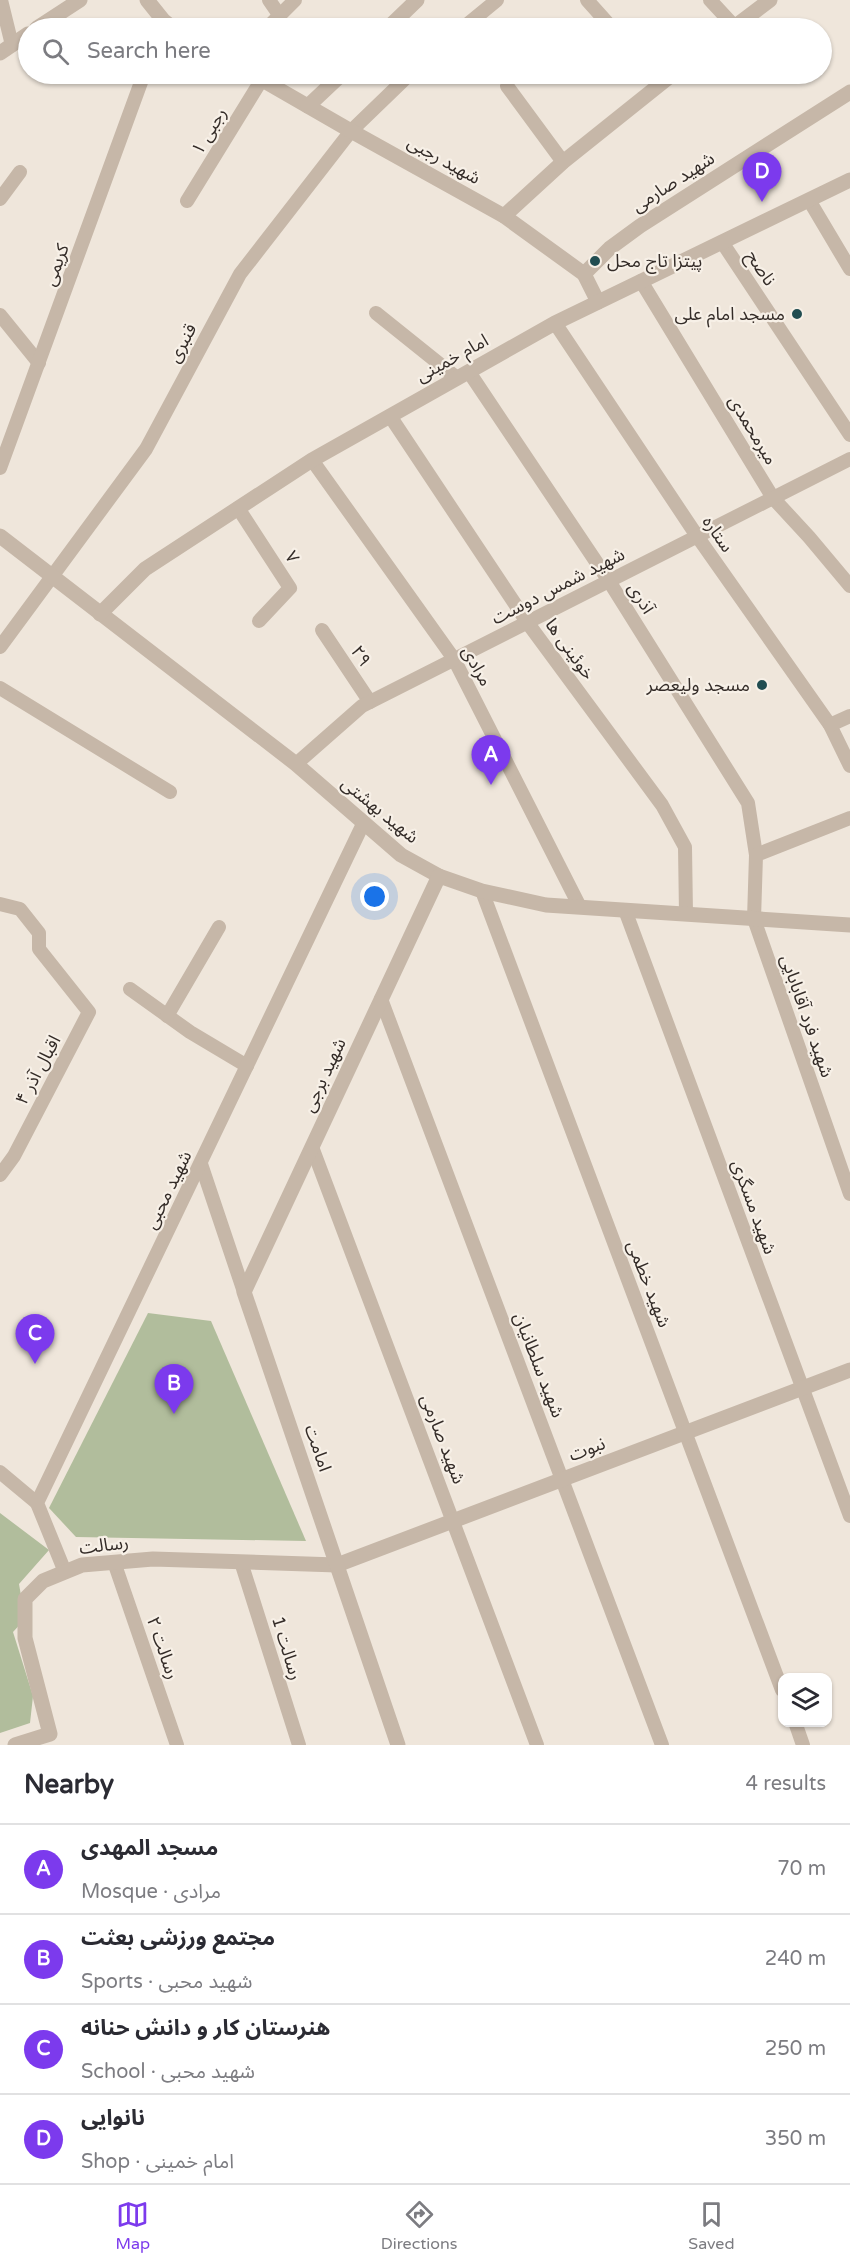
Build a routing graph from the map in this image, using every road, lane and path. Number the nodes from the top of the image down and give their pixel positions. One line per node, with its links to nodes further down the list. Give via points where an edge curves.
1 (1, 0): 19 (street)
2 (80, 0): 12 (street)
3 (147, 0): 13 (street)
4 (269, 0): 11 (street)
5 (295, 0): 11 (street)
6 (417, 0): 14 (street)
7 (498, 0): 15 (street)
8 (587, 0): 16 (street)
9 (710, 0): 17 (street)
10 (770, 0): 18 (street)
11 (280, 16)
12 (52, 18)
13 (160, 18)
14 (398, 18)
15 (476, 18)
16 (603, 18)
17 (725, 18)
18 (747, 18)
19 (6, 49)
20 (140, 84): 45 (street, کریمی)
21 (253, 84): 35 (street, رجبی ۱)
22 (271, 84): 28 (street, شهید رجبی)
23 (331, 84): 28 (street)
24 (400, 84): 29 (street, قنبری)
25 (654, 84): 30 (street)
26 (507, 86): 30 (street)
27 (850, 92): 39 (street, شهید صارمی, via 640,226)
28 (308, 106): 29 (street, شهید رجبی)
29 (351, 131): 36 (street, شهید رجبی); 56 (street, قنبری, via 240,274 146,449)
30 (563, 162): 36 (street)
31 (20, 172): 33 (street)
32 (850, 180): 34 (street, امام خمینی)
33 (0, 199)
34 (809, 200): 37 (street, امام خمینی); 38 (street)
35 (187, 201)
36 (504, 216): 39 (street, شهید رجبی)
37 (722, 242): 40 (street, امام خمینی); 48 (street, ناصح)
38 (850, 269)
39 (584, 274): 41 (street, شهید رجبی)
40 (641, 281): 41 (street, امام خمینی); 52 (street, میرمحمدی)
41 (598, 302): 44 (street, امام خمینی)
42 (376, 313): 46 (street, آذری)
43 (0, 315): 45 (street)
44 (555, 323): 46 (street, امام خمینی); 54 (street, ستاره)
45 (39, 363): 51 (street, کریمی)
46 (463, 375): 47 (street, امام خمینی); 57 (street, آذری)
47 (390, 416): 50 (street, امام خمینی); 61 (street, خوئینی ها)
48 (850, 435)
49 (850, 459): 52 (street, شهید شمس دوست)
50 (312, 460): 53 (street, امام خمینی); 64 (street, مرادی)
51 (0, 468)
52 (773, 498): 54 (street, شهید شمس دوست); 58 (street, میرمحمدی)
53 (238, 508): 59 (street, امام خمینی, via 145,569); 60 (street, ۷, via 290,588)
54 (697, 536): 57 (street, شهید شمس دوست); 68 (street, ستاره)
55 (0, 537): 56 (street, شهید بهشتی)
56 (52, 577): 59 (street, شهید بهشتی); 63 (street, قنبری)
57 (609, 581): 61 (street, شهید شمس دوست); 74 (street, آذری, via 748,803)
58 (850, 586)
59 (100, 614): 69 (street, شهید بهشتی)
60 (259, 621)
61 (527, 622): 64 (street, شهید شمس دوست); 80 (street, خوئینی ها, via 662,806 685,847)
62 (322, 630): 66 (street, ۲۹)
63 (0, 647)
64 (454, 659): 66 (street, شهید شمس دوست); 78 (street, مرادی)
65 (0, 688): 71 (street)
66 (370, 702): 69 (street, شهید شمس دوست)
67 (850, 716): 68 (street)
68 (830, 724): 70 (street, ستاره)
69 (296, 764): 73 (street, شهید بهشتی)
70 (850, 766)
71 (170, 792)
72 (850, 818): 74 (street)
73 (363, 824): 75 (street, شهید بهشتی, via 401,855); 87 (street, شهید محبی)
74 (756, 855): 81 (street, آذری)
75 (439, 876): 76 (street, شهید بهشتی); 85 (street, شهید برجی)
76 (482, 891): 78 (street, شهید بهشتی, via 546,905); 95 (street, شهید خطمی)
77 (0, 904): 90 (street, اقبال آذر ۴, via 20,909 39,933 39,949 89,1012 14,1156)
78 (580, 907): 79 (street, شهید بهشتی)
79 (625, 910): 80 (street, شهید بهشتی); 94 (street, شهید مسگری)
80 (686, 914): 81 (street, شهید بهشتی)
81 (754, 919): 82 (street, شهید بهشتی); 91 (street, شهید فرد آقابابایی)
82 (850, 925)
83 (219, 927): 86 (street)
84 (130, 989): 86 (street)
85 (381, 999): 88 (street, شهید برجی); 97 (street, شهید سلطانیان)
86 (167, 1016): 87 (street)
87 (247, 1066): 89 (street, شهید محبی)
88 (312, 1147): 92 (street, شهید برجی); 100 (street, شهید صارمی)
89 (201, 1164): 92 (street, امامت); 98 (street, شهید محبی)
90 (0, 1175)
91 (850, 1194)
92 (244, 1292): 103 (street, امامت)
93 (850, 1370): 94 (street, نبوت)
94 (802, 1388): 95 (street, نبوت); 99 (street, شهید مسگری)
95 (686, 1432): 97 (street, نبوت); 105 (street, شهید خطمی)
96 (0, 1472): 98 (street)
97 (562, 1480): 100 (street, نبوت); 113 (street, شهید سلطانیان)
98 (37, 1503): 104 (street)
99 (850, 1516)
100 (453, 1521): 103 (street, نبوت); 112 (street, شهید صارمی)
101 (114, 1562): 102 (street, رسالت); 104 (street, رسالت, via 82,1565); 109 (street, رسالت ۲)
102 (241, 1562): 103 (street, رسالت); 110 (street, رسالت 1)
103 (337, 1565): 111 (street, امامت)
104 (65, 1572): 107 (street, رسالت, via 43,1581 26,1599 26,1638)
105 (778, 1677)
106 (797, 1727): 114 (street)
107 (52, 1739): 108 (street, رسالت)
108 (15, 1745)
109 (177, 1745)
110 (299, 1745)
111 (398, 1745)
112 (537, 1745)
113 (662, 1745)
114 (803, 1745)

